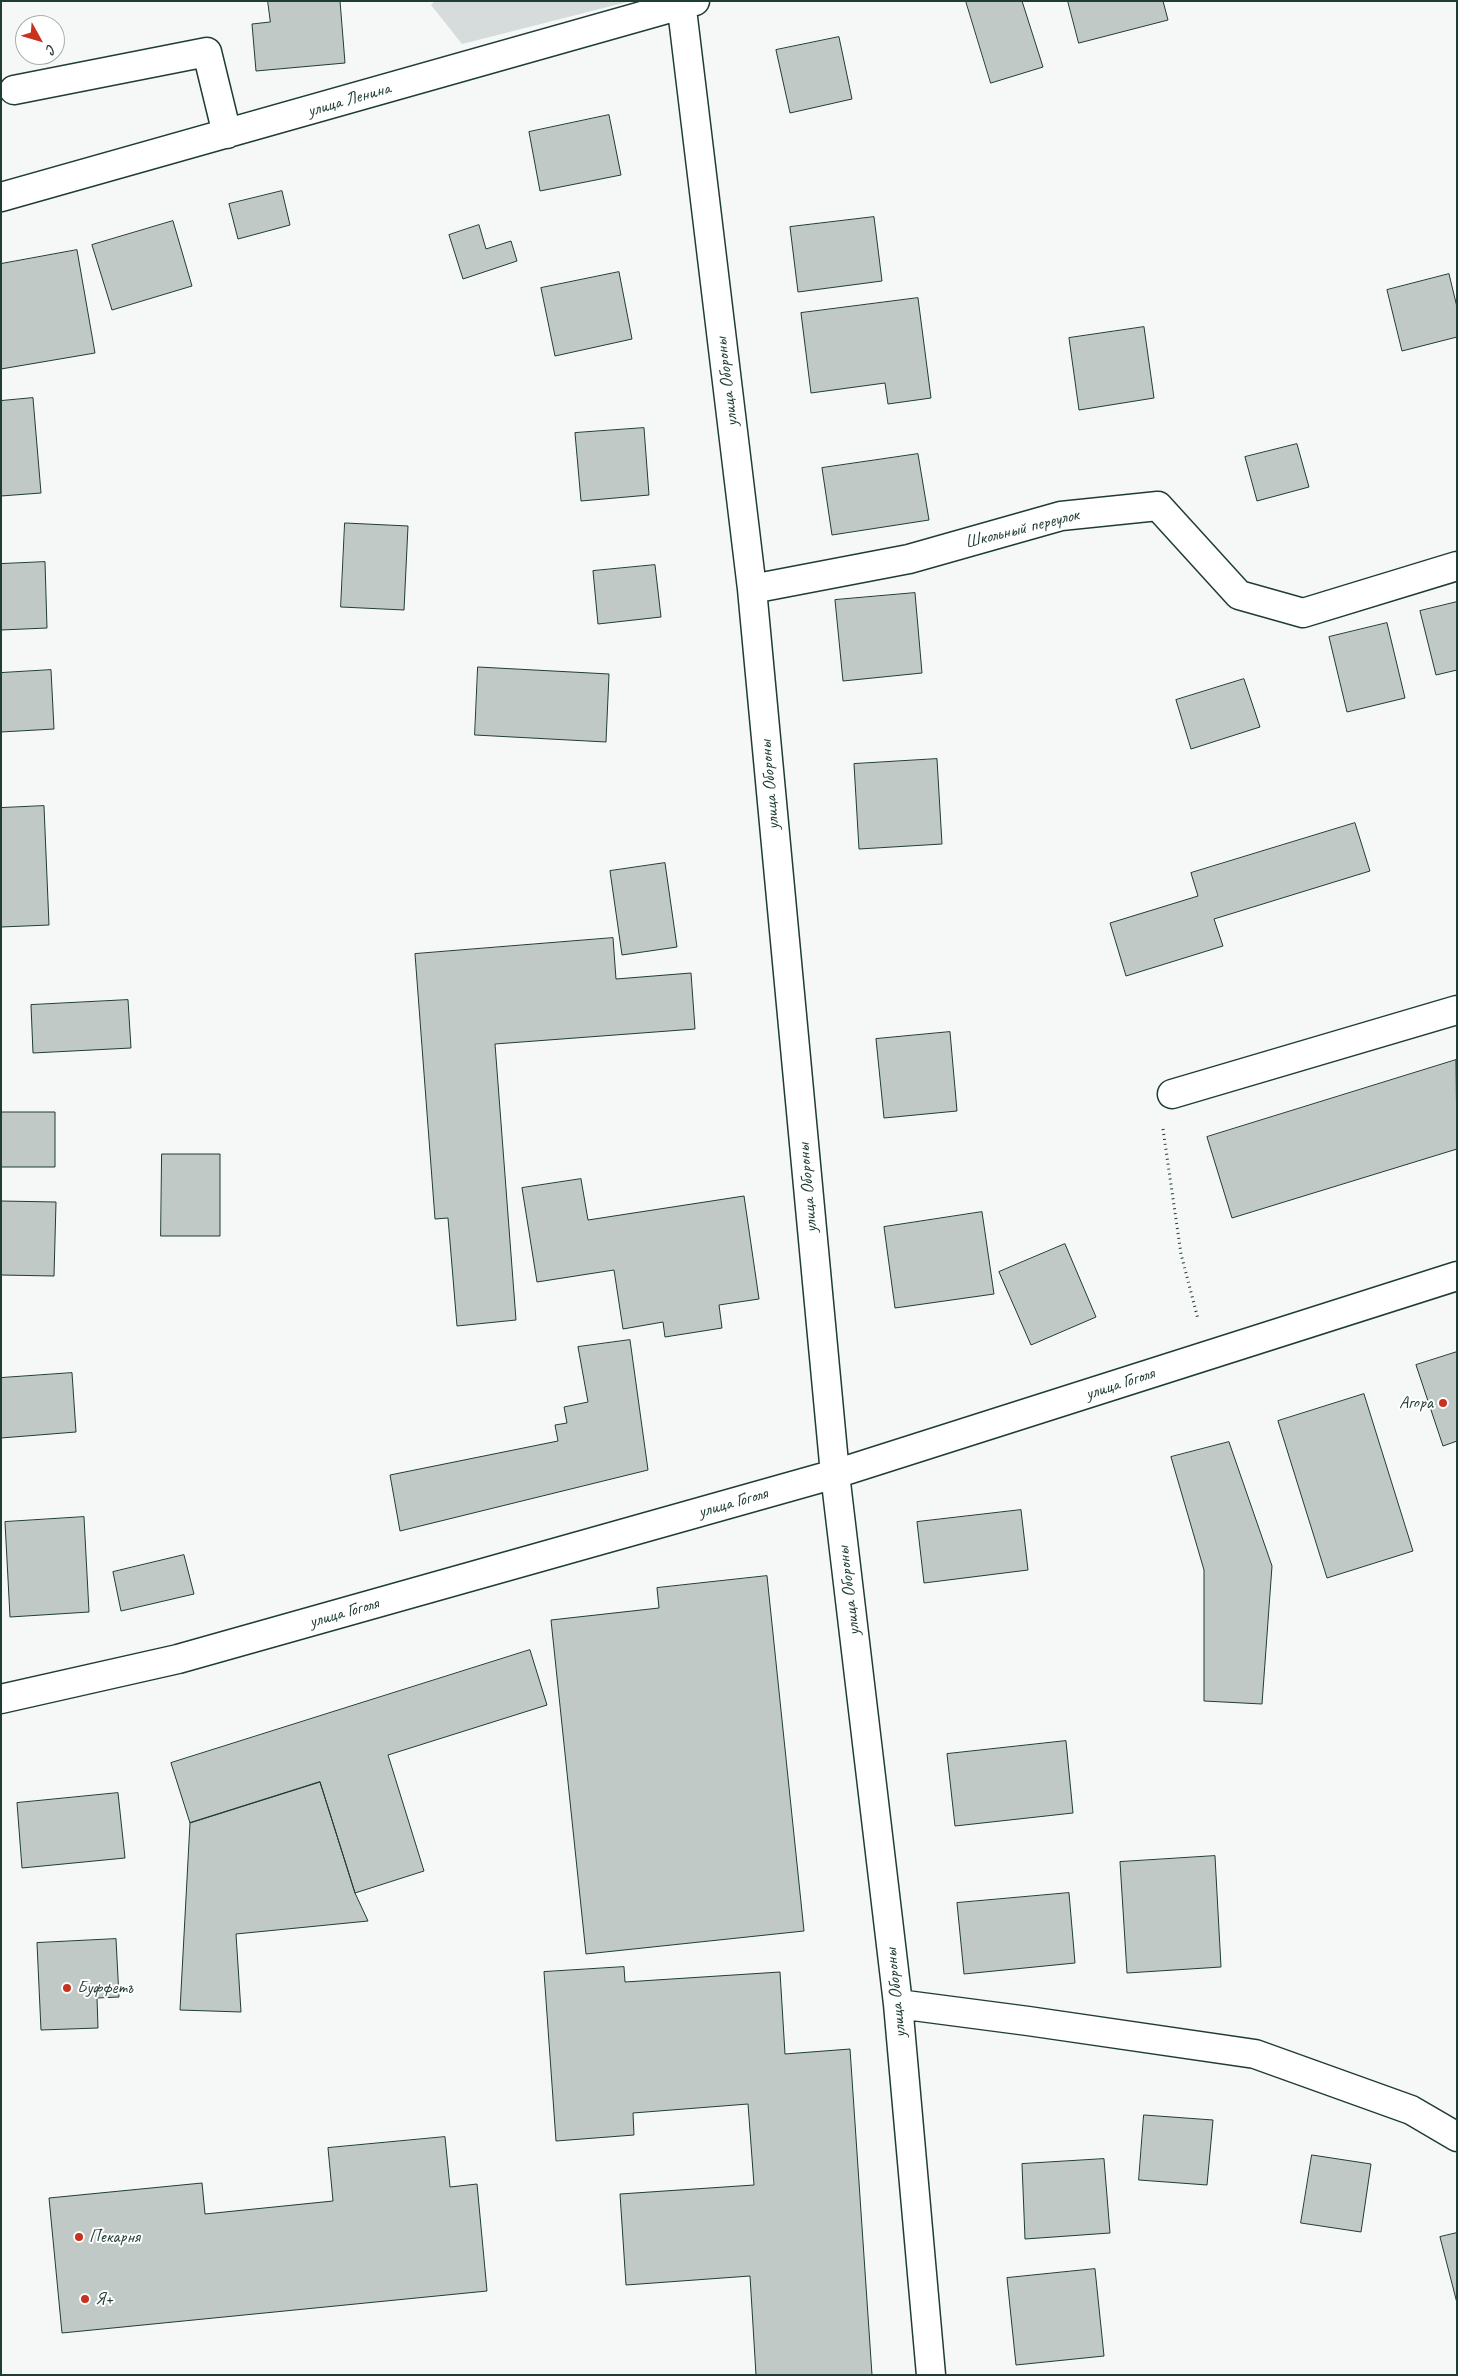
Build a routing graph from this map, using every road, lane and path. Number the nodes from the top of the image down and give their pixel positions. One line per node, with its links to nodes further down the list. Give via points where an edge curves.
1 (686, 3): 3 (street, улица Ленина); 6 (street, улица Обороны)
2 (14, 90): 3 (street, via 207,52)
3 (227, 134): 4 (street, улица Ленина)
4 (1, 197)
5 (1457, 566): 6 (street, Школьный переулок, via 1303,613 1239,595 1158,506 1061,516 909,559)
6 (752, 589): 11 (street, улица Обороны)
7 (1457, 1010): 8 (street)
8 (1172, 1094): 10 (path, via 1162,1123 1181,1254)
9 (1457, 1276): 10 (street, улица Гоголя)
10 (1208, 1356): 11 (street, улица Гоголя)
11 (835, 1474): 12 (street, улица Гоголя, via 178,1660); 13 (street, улица Обороны)
12 (1, 1699)
13 (898, 2004): 14 (street, via 1255,2054 1411,2110); 15 (street, улица Обороны)
14 (1457, 2137)
15 (931, 2375)

